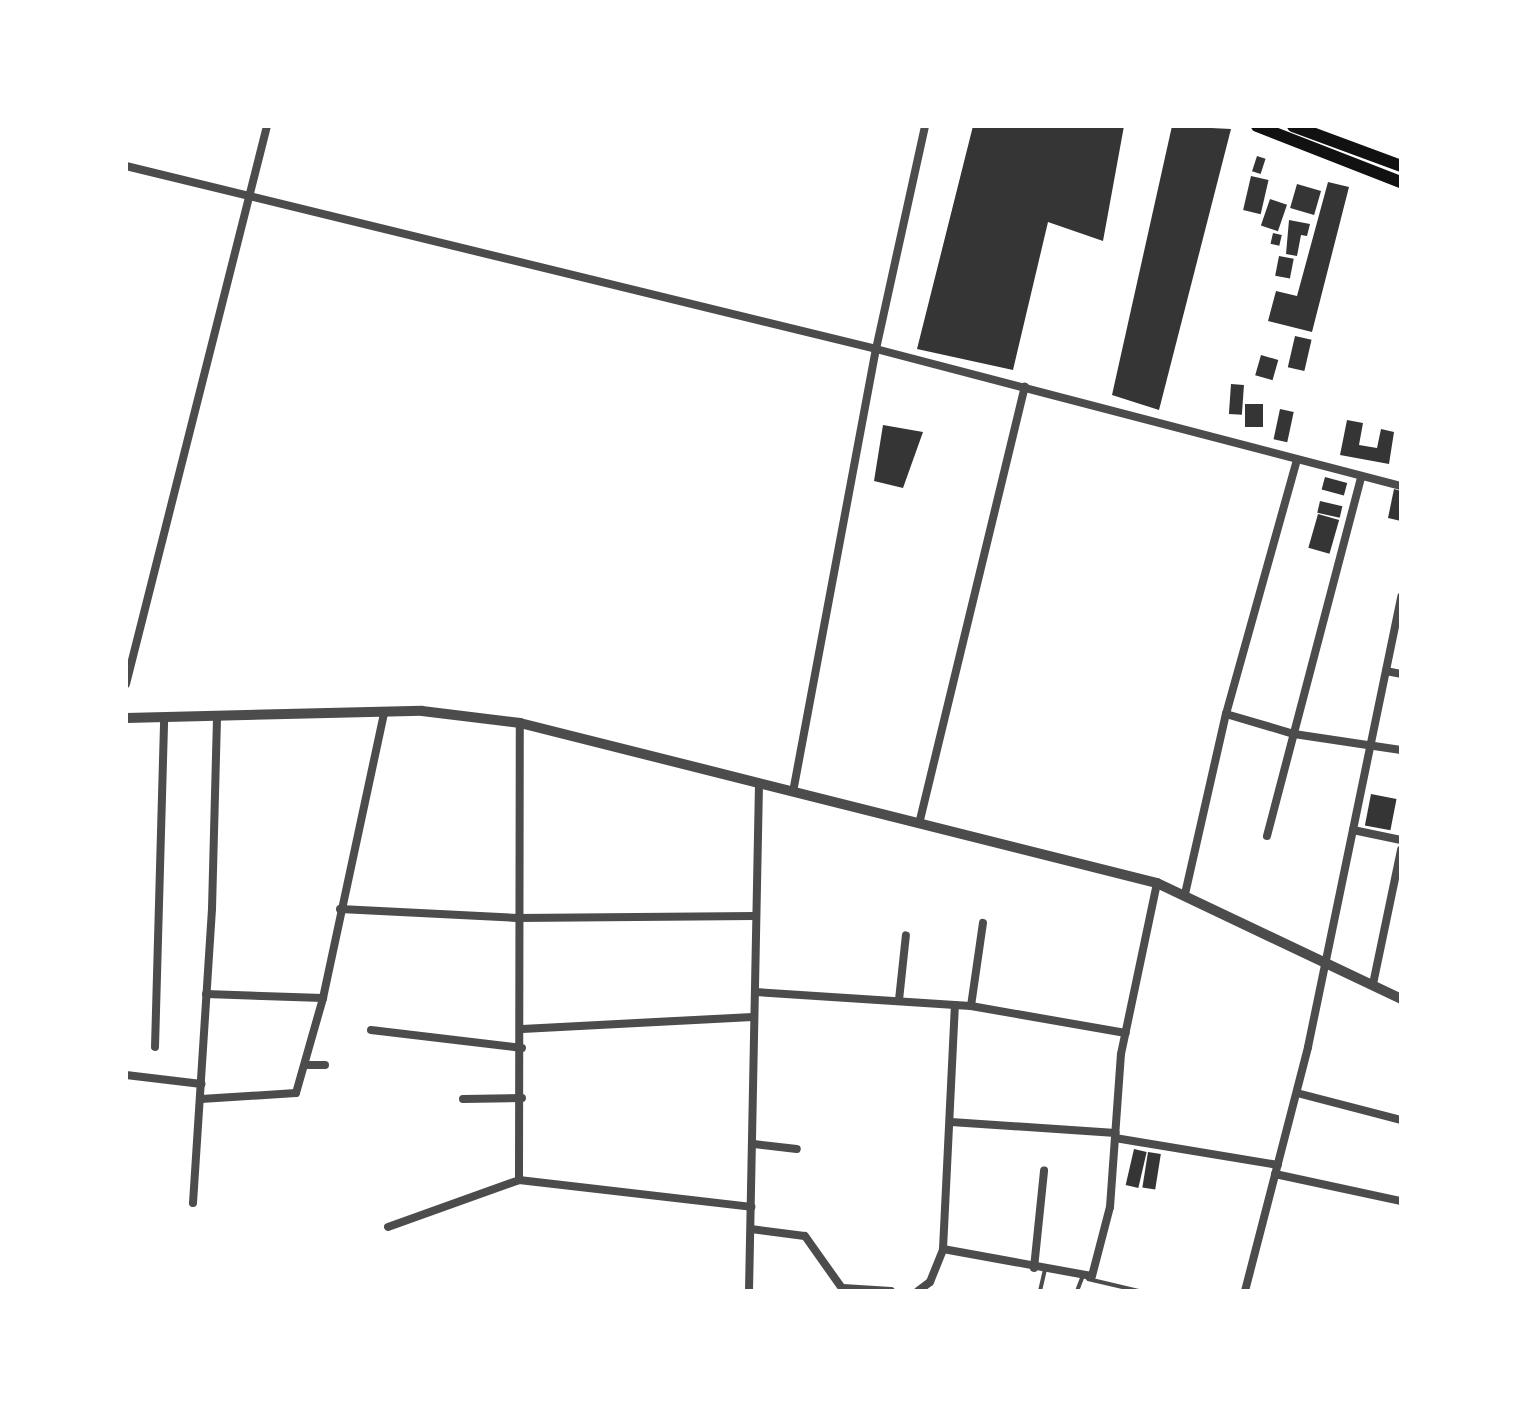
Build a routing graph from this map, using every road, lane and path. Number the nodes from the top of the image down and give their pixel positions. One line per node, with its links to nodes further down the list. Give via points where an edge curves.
1 (267, 126): 8 (street)
2 (925, 126): 9 (street)
3 (1257, 126): 7 (main road)
4 (1293, 126): 6 (main road)
5 (126, 166): 8 (street)
6 (1401, 166)
7 (1401, 182)
8 (248, 199): 9 (street); 17 (street)
9 (876, 349): 10 (street); 28 (street)
10 (1025, 387): 11 (street); 29 (street)
11 (1297, 460): 12 (street); 19 (street)
12 (1361, 477): 13 (street); 24 (street)
13 (1401, 486)
14 (1401, 601): 15 (street)
15 (1386, 671): 16 (street); 25 (street)
16 (1401, 674)
17 (126, 684)
18 (384, 713): 22 (street); 23 (street, via 453,711); 36 (street)
19 (1226, 714): 24 (street); 35 (street)
20 (126, 718): 21 (street)
21 (164, 718): 22 (street); 54 (street)
22 (217, 718): 44 (street)
23 (520, 723): 27 (street); 38 (street)
24 (1294, 734): 25 (street); 31 (street)
25 (1371, 744): 26 (street); 30 (street)
26 (1401, 750)
27 (759, 785): 28 (street); 37 (street)
28 (793, 792): 29 (street)
29 (919, 824): 34 (street)
30 (1353, 830): 32 (street); 41 (street)
31 (1267, 836)
32 (1401, 840)
33 (1401, 850): 42 (street)
34 (1157, 883): 35 (street); 53 (street)
35 (1185, 894): 41 (street)
36 (340, 909): 38 (street); 45 (street)
37 (755, 916): 38 (street); 43 (street)
38 (517, 918): 51 (street)
39 (983, 923): 49 (street)
40 (906, 935): 47 (street)
41 (1326, 960): 42 (street); 60 (street)
42 (1373, 984): 46 (street)
43 (755, 992): 47 (street); 50 (street)
44 (206, 994): 45 (street); 59 (street)
45 (323, 998): 56 (street)
46 (1401, 999)
47 (899, 1000): 48 (street)
48 (955, 1005): 49 (street); 65 (street)
49 (971, 1006): 53 (street)
50 (753, 1017): 51 (street); 67 (street)
51 (522, 1029): 55 (street)
52 (371, 1030): 55 (street)
53 (1126, 1033): 66 (street)
54 (155, 1047)
55 (522, 1048): 61 (street)
56 (306, 1065): 57 (street); 62 (street, via 292,1097)
57 (325, 1065)
58 (126, 1075): 59 (street)
59 (201, 1084): 62 (street)
60 (1297, 1093): 64 (street); 69 (street)
61 (522, 1098): 63 (street); 71 (street)
62 (201, 1099): 73 (street)
63 (463, 1099)
64 (1401, 1120)
65 (951, 1122): 66 (street); 77 (street)
66 (1116, 1136): 69 (street); 80 (street, via 1110,1207 1092,1276)
67 (754, 1144): 68 (street); 74 (street)
68 (797, 1149)
69 (1276, 1170): 72 (street); 89 (street)
70 (1044, 1171): 78 (street)
71 (519, 1180): 74 (street); 75 (street)
72 (1401, 1201)
73 (193, 1203)
74 (751, 1207): 76 (street)
75 (388, 1227)
76 (751, 1229): 81 (street, via 805,1236); 82 (street)
77 (943, 1249): 78 (street); 84 (street, via 930,1282)
78 (1034, 1268): 79 (street)
79 (1045, 1270): 80 (street); 85 (lane)
80 (1084, 1278): 87 (lane); 88 (lane)
81 (844, 1290): 83 (street)
82 (749, 1291)
83 (891, 1291)
84 (918, 1291)
85 (1040, 1291)
86 (1065, 1291): 87 (lane)
87 (1077, 1291)
88 (1139, 1291)
89 (1245, 1291)

